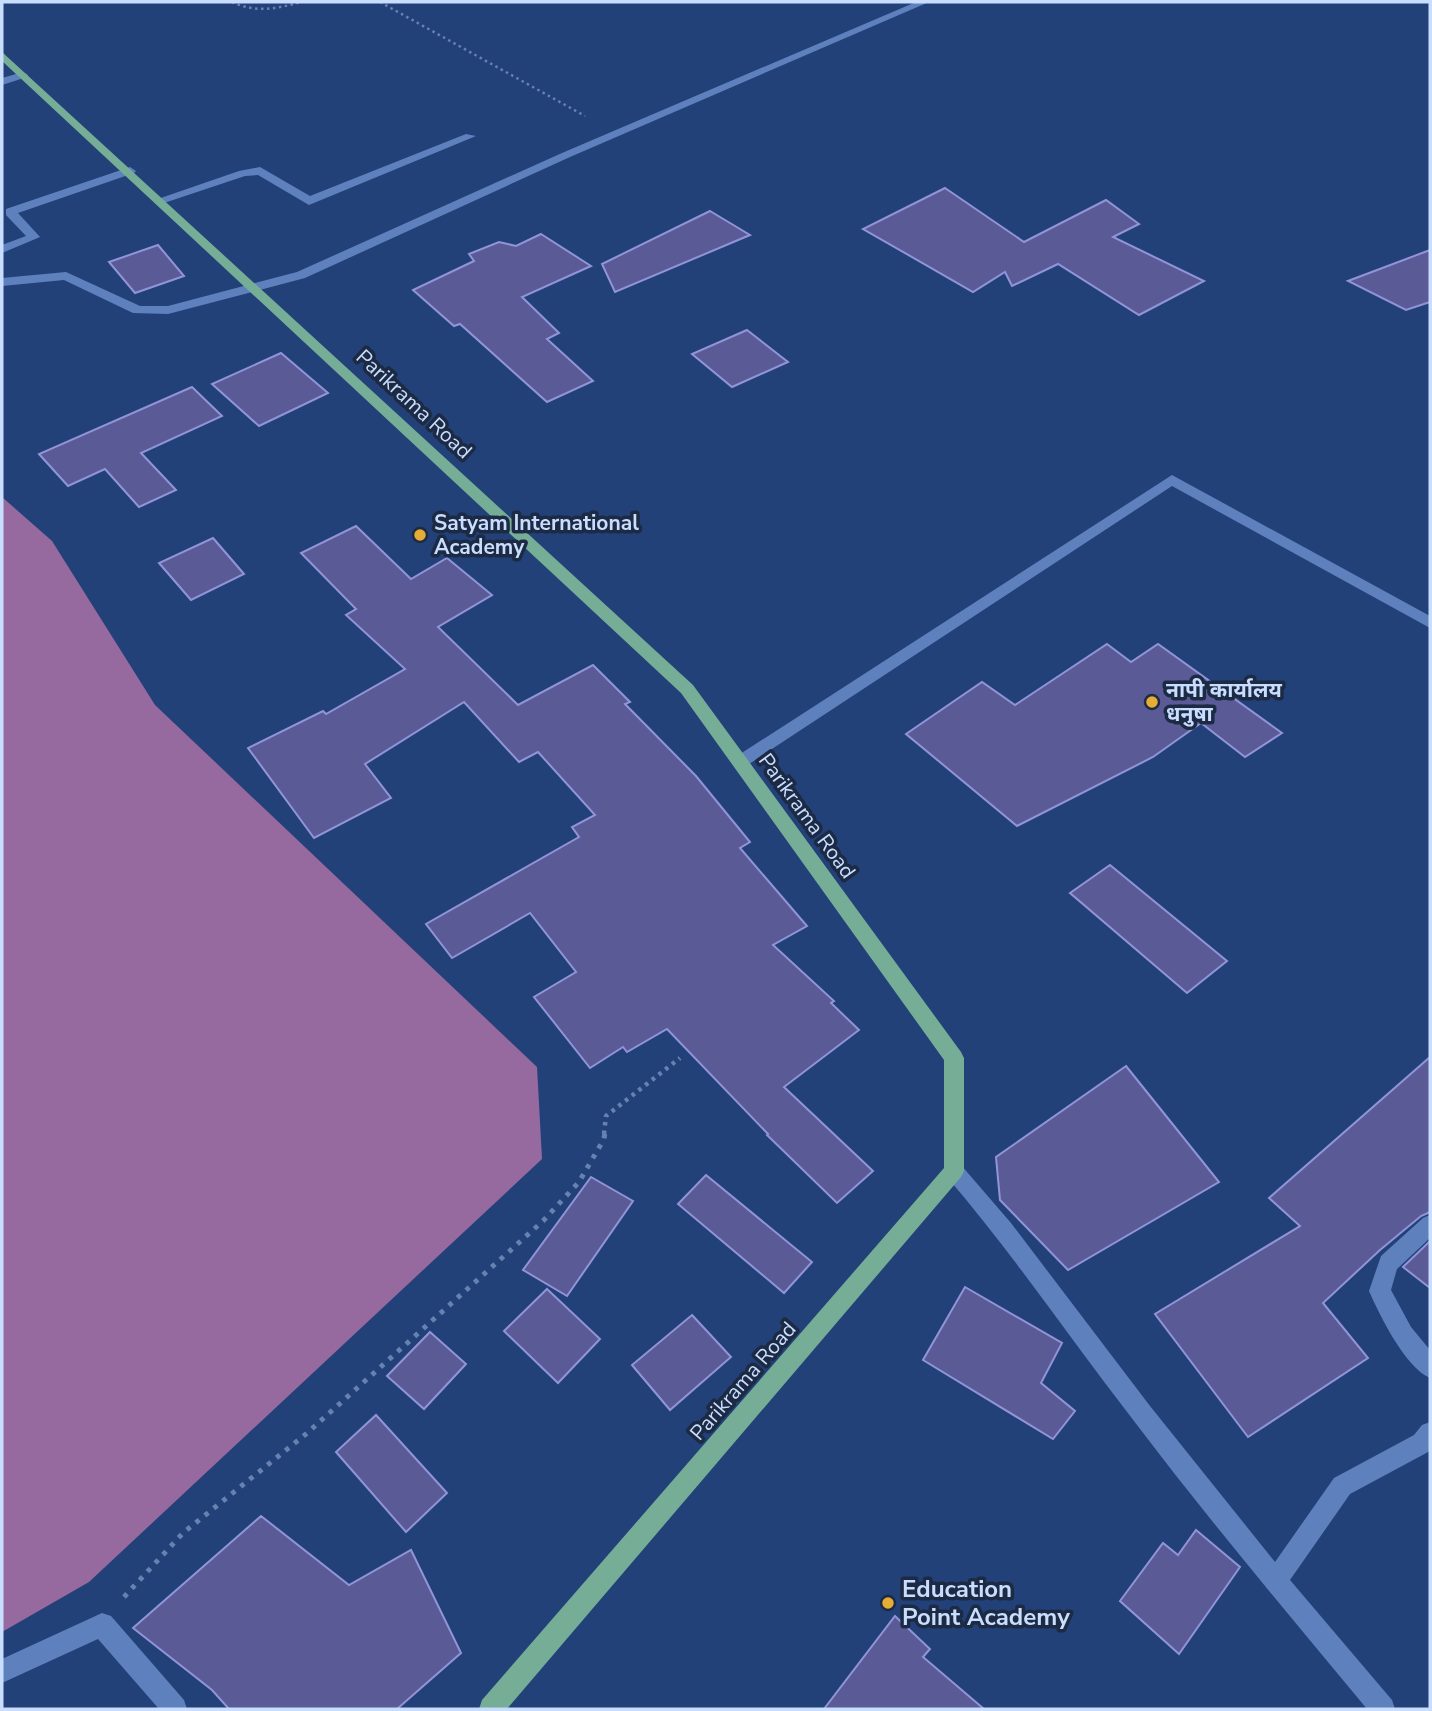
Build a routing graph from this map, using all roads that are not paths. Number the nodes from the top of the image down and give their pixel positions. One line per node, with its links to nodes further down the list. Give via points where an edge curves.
1 (924, 2): 10 (street, via 301,275)
2 (2, 55): 3 (main road, Parikrama Road)
3 (23, 75): 4 (street); 6 (main road, Parikrama Road)
4 (2, 82)
5 (470, 136): 7 (street, via 309,201 260,171)
6 (130, 171): 7 (main road, Parikrama Road); 8 (street, via 10,212 34,237)
7 (161, 200): 10 (main road, Parikrama Road)
8 (2, 249)
9 (2, 282): 10 (street, via 66,276 138,310 169,310)
10 (254, 286): 12 (main road, Parikrama Road, via 687,690)
11 (1430, 623): 12 (street, via 1171,480)
12 (740, 762): 13 (main road, Parikrama Road, via 954,1058)
13 (954, 1171): 17 (street, via 1002,1224 1141,1413); 20 (main road, Parikrama Road)
14 (1430, 1225): 15 (street, via 1388,1262 1380,1291 1403,1334)
15 (1430, 1367)
16 (1430, 1433): 17 (street, via 1422,1443 1342,1486)
17 (1275, 1582): 21 (street)
18 (2, 1671): 19 (street, via 102,1625)
19 (175, 1709)
20 (491, 1709)
21 (1383, 1709)

